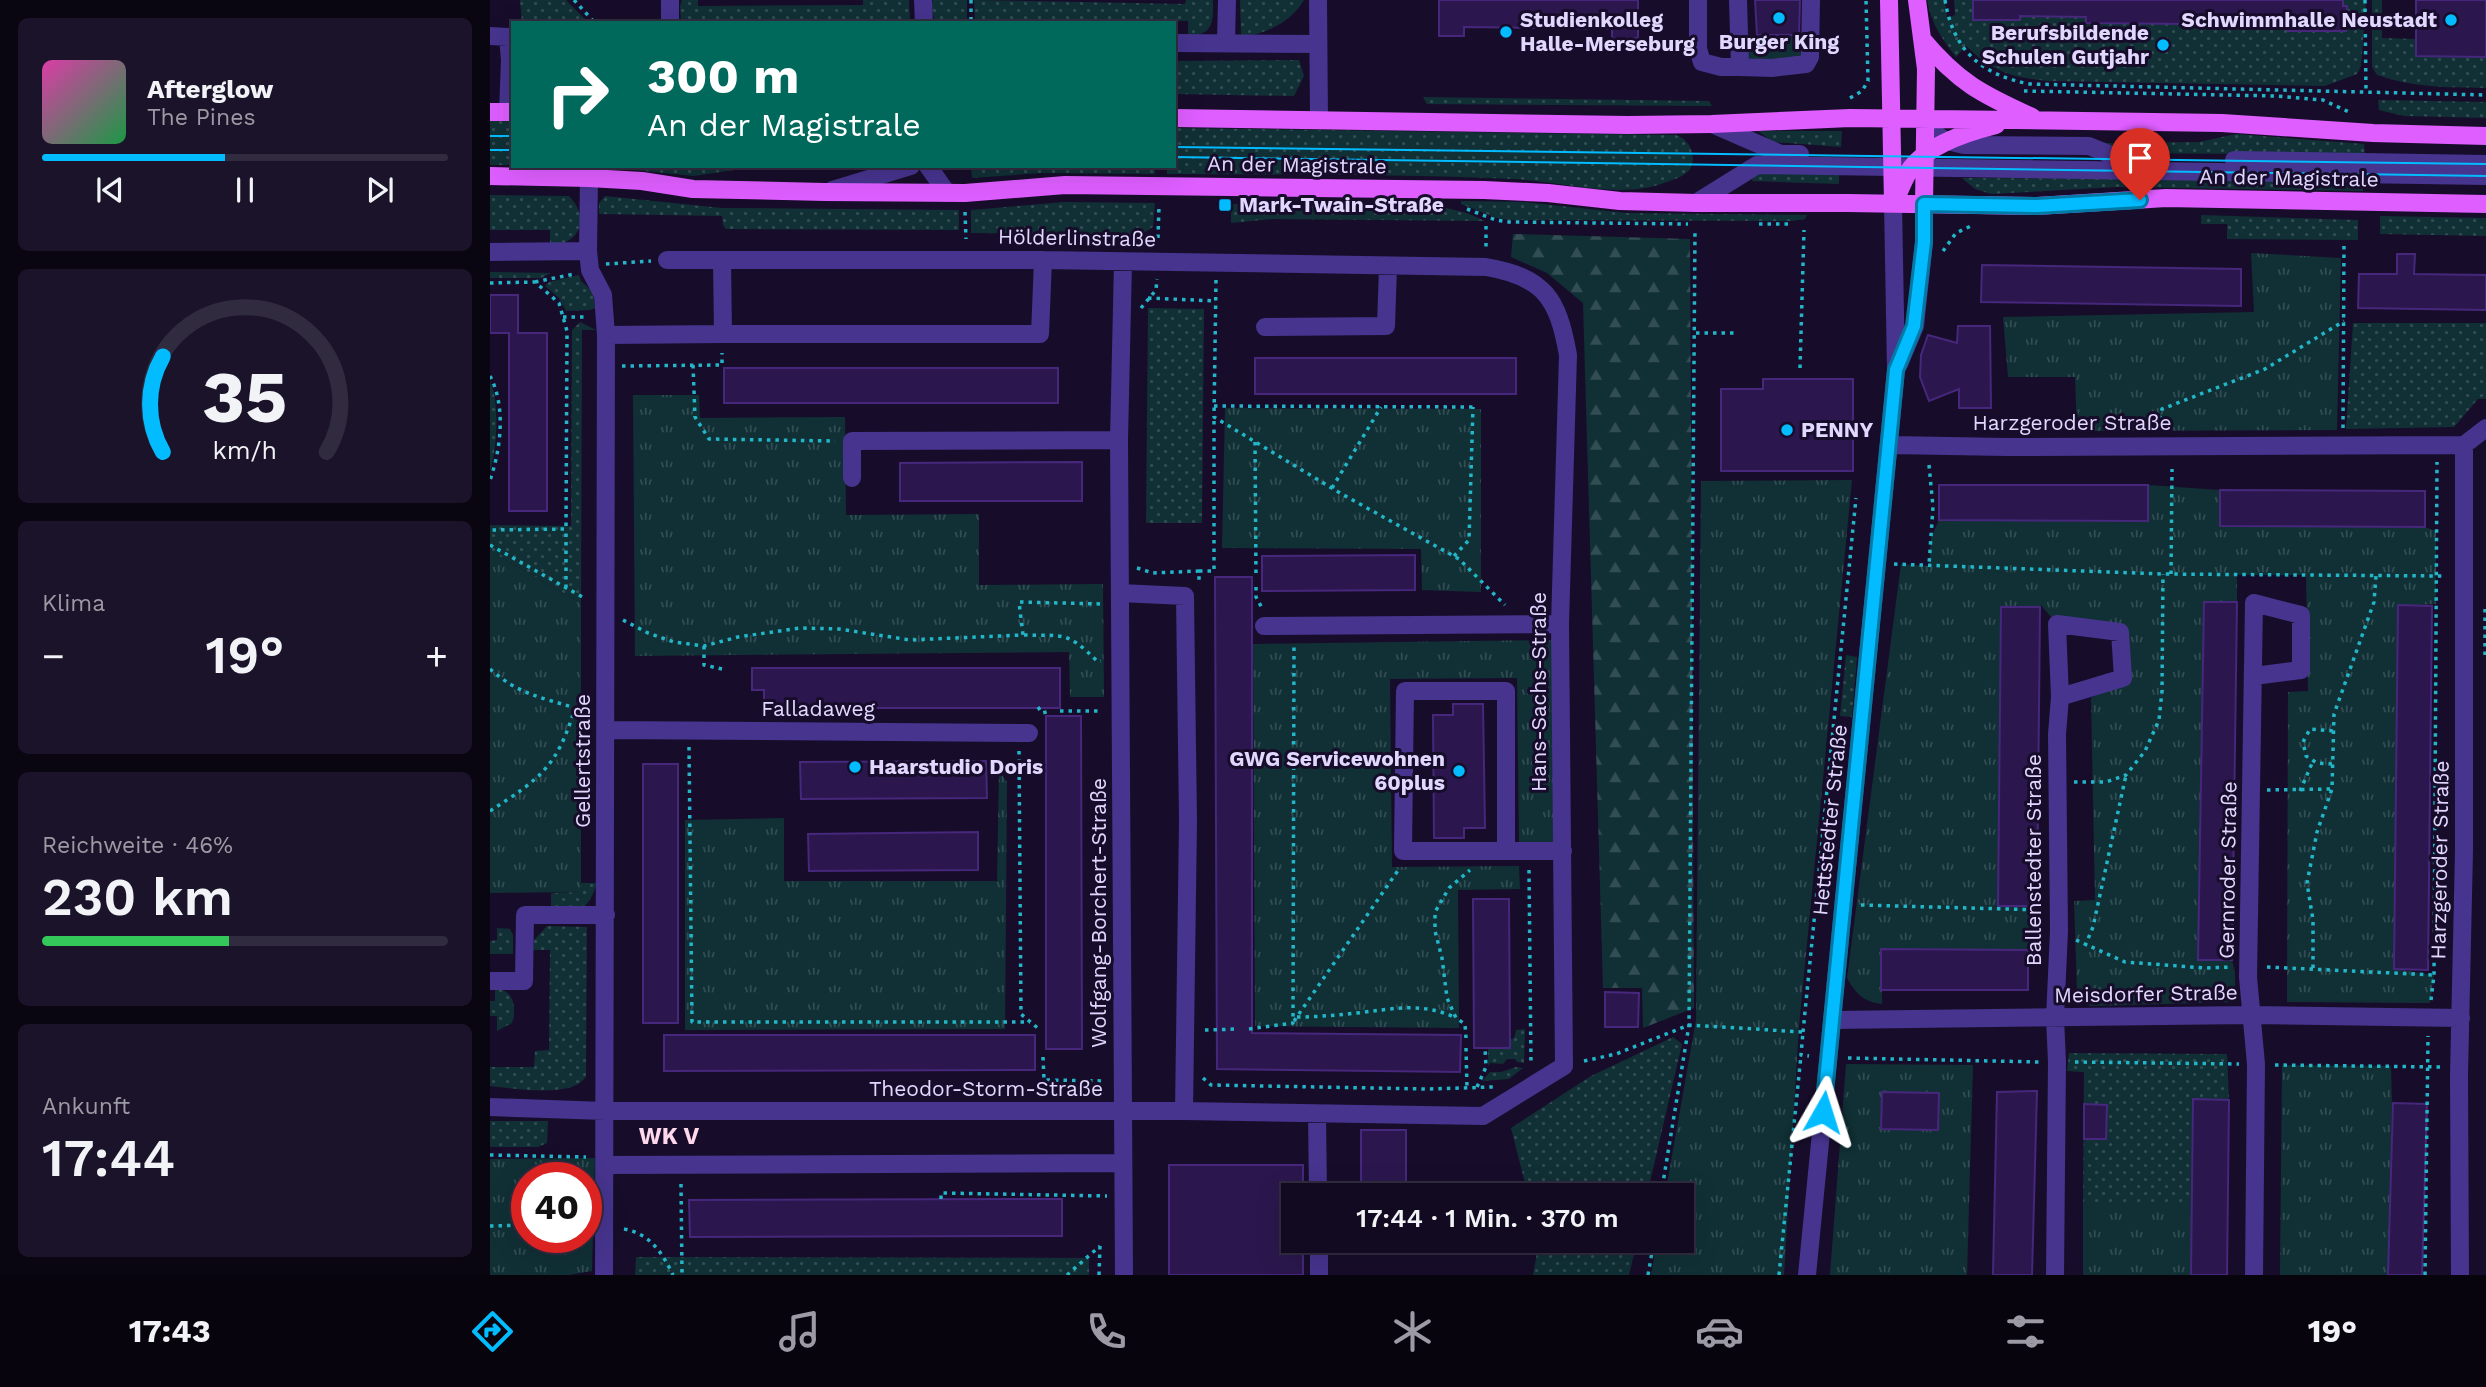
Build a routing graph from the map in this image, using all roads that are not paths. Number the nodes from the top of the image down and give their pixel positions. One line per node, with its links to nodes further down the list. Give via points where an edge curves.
1 (670, 0): 10 (street)
2 (923, 0): 11 (street)
3 (1227, 0): 14 (street)
4 (1318, 0): 16 (street)
5 (1698, 0): 17 (street, via 1702,62)
6 (1738, 0): 17 (street)
7 (1811, 0): 17 (street, via 1811,50 1805,64)
8 (1889, 0): 21 (main road)
9 (1917, 0): 13 (main road)
10 (670, 21)
11 (924, 21)
12 (490, 36): 18 (street, via 508,37)
13 (1922, 39): 22 (main road); 24 (main road, via 1966,83)
14 (1226, 42): 15 (street); 16 (street)
15 (1176, 43)
16 (1318, 44): 20 (street)
17 (1740, 66)
18 (504, 112)
19 (1176, 118): 20 (main road)
20 (1319, 119): 25 (main road)
21 (1893, 119): 22 (main road); 25 (main road); 29 (main road)
22 (1925, 119): 23 (main road); 27 (street); 29 (main road)
23 (2016, 120): 24 (main road); 27 (main road)
24 (2040, 120): 26 (main road, via 2222,123)
25 (1712, 124): 29 (street, via 1781,154)
26 (2486, 136)
27 (1947, 143): 28 (street, via 2089,146); 29 (main road)
28 (2119, 158): 29 (street); 30 (street)
29 (1909, 163): 34 (street); 38 (street, via 1757,166); 39 (main road); 40 (main road)
30 (2486, 164)
31 (904, 168): 36 (street)
32 (929, 168): 37 (street)
33 (490, 176): 35 (main road, An der Magistrale)
34 (2486, 176)
35 (589, 178): 36 (main road, An der Magistrale, via 693,189); 42 (street, Gellertstraße)
36 (825, 192): 37 (main road, An der Magistrale)
37 (947, 193): 38 (main road, An der Magistrale, via 1065,185 1484,190)
38 (1696, 203): 39 (main road, An der Magistrale)
39 (1894, 203): 40 (main road, An der Magistrale); 53 (street, Hettstedter Straße)
40 (1924, 204): 41 (main road, An der Magistrale, via 2037,206 2166,198); 53 (street, Hettstedter Straße, via 1914,326)
41 (2486, 204)
42 (588, 251): 43 (street); 52 (street, Gellertstraße, via 590,270 603,295)
43 (490, 252)
44 (667, 260): 45 (street, Hölderlinstraße)
45 (722, 260): 46 (street, Hölderlinstraße); 51 (street)
46 (1043, 260): 47 (street, Hölderlinstraße); 51 (street, via 1040,334)
47 (1123, 262): 48 (street, Hölderlinstraße); 55 (street, Wolfgang-Borchert-Straße)
48 (1388, 267): 49 (street, Hölderlinstraße); 50 (street, via 1386,326)
49 (1486, 267): 60 (street, Hans-Sachs-Straße, via 1520,275 1537,285 1559,313 1564,331 1568,355)
50 (1265, 327)
51 (723, 334): 52 (street)
52 (606, 335): 64 (street, Gellertstraße)
53 (1896, 370): 56 (street, Hettstedter Straße)
54 (2486, 428): 57 (street)
55 (1119, 440): 58 (street, via 852,441); 59 (street, Wolfgang-Borchert-Straße)
56 (1890, 445): 57 (street, Harzgeroder Straße); 73 (street, Hettstedter Straße)
57 (2463, 445): 72 (street, Harzgeroder Straße)
58 (852, 478)
59 (1120, 599): 76 (street, via 1185,596); 77 (street, Wolfgang-Borchert-Straße)
60 (1560, 624): 61 (street); 66 (street, Hans-Sachs-Straße)
61 (1264, 626)
62 (2253, 676): 62 (street, Gernroder Straße, via 2254,603 2301,615 2301,670); 70 (street, Gernroder Straße)
63 (2060, 697): 63 (street, Ballenstedter Straße, via 2123,678 2120,632 2057,624); 71 (street, Ballenstedter Straße)
64 (606, 730): 65 (street, Falladaweg); 68 (street, Gellertstraße)
65 (1024, 733)
66 (1563, 850): 67 (street, via 1529,860); 79 (street, Hans-Sachs-Straße, via 1564,1066)
67 (1506, 851): 67 (street, via 1404,851 1405,691 1506,691)
68 (606, 915): 69 (street, via 525,915 524,981); 75 (street, Gellertstraße)
69 (490, 981)
70 (2250, 1015): 71 (street, Meisdorfer Straße); 72 (street, Meisdorfer Straße); 89 (street, Gernroder Straße, via 2256,1064)
71 (2055, 1018): 73 (street, Meisdorfer Straße); 88 (street, Ballenstedter Straße)
72 (2460, 1018): 90 (street, Harzgeroder Straße)
73 (1832, 1020): 87 (street, Hettstedter Straße)
74 (490, 1107): 75 (street, Theodor-Storm-Straße)
75 (605, 1111): 77 (street, Theodor-Storm-Straße); 80 (street, Gellertstraße)
76 (1184, 1111): 77 (street, Theodor-Storm-Straße); 78 (street, Theodor-Storm-Straße)
77 (1122, 1112): 81 (street, Wolfgang-Borchert-Straße)
78 (1317, 1114): 79 (street, Theodor-Storm-Straße); 82 (street)
79 (1483, 1116)
80 (604, 1161): 81 (street, via 681,1165); 84 (street, Gellertstraße)
81 (1123, 1163): 85 (street, Wolfgang-Borchert-Straße)
82 (1318, 1183)
83 (1319, 1253): 86 (street)
84 (604, 1275)
85 (1124, 1275)
86 (1319, 1275)
87 (1807, 1275)
88 (2055, 1275)
89 (2254, 1275)
90 (2460, 1275)

